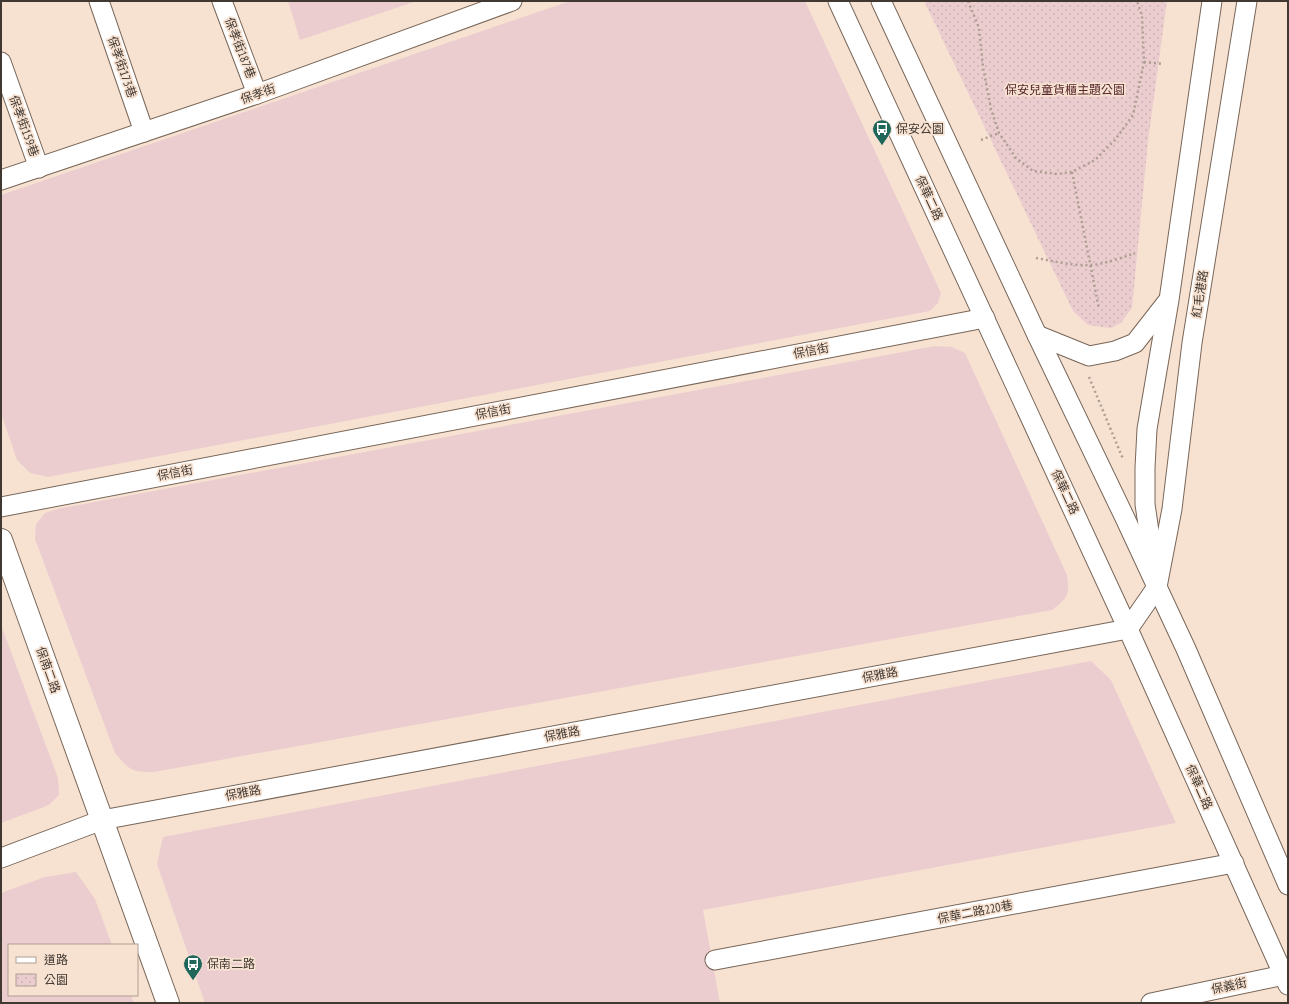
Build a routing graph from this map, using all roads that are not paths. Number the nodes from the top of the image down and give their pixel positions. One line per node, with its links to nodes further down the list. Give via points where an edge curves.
1 (99, 1): 10 (street, 保孝街173巷)
2 (222, 1): 9 (street, 保孝街187巷)
3 (512, 1): 9 (street, 保孝街)
4 (838, 1): 14 (street, 保華二路)
5 (881, 1): 15 (street)
6 (1212, 1): 13 (street)
7 (1247, 1): 18 (street, 紅毛港路, via 1192,343 1172,509)
8 (1, 62): 11 (street, 保孝街159巷)
9 (258, 94): 10 (street, 保孝街)
10 (144, 132): 11 (street, 保孝街)
11 (39, 168): 12 (street, 保孝街)
12 (1, 180)
13 (1169, 300): 15 (street, via 1135,344 1115,351 1089,356); 18 (street, via 1147,429 1145,468 1145,504)
14 (985, 318): 16 (street, 保信街); 19 (street, 保華二路)
15 (1037, 335): 18 (street)
16 (1, 507)
17 (1, 540): 20 (street, 保南二路)
18 (1157, 587): 19 (street, 紅毛港路); 23 (street)
19 (1128, 629): 20 (street, 保雅路); 22 (street, 保華二路)
20 (102, 820): 21 (street, 保雅路); 26 (street, 保南二路)
21 (1, 858)
22 (1234, 863): 24 (street, 保華二路220巷); 25 (street, 保華二路)
23 (1288, 884)
24 (715, 960)
25 (1287, 976): 27 (street, 保義街)
26 (168, 1003)
27 (1151, 1003)

